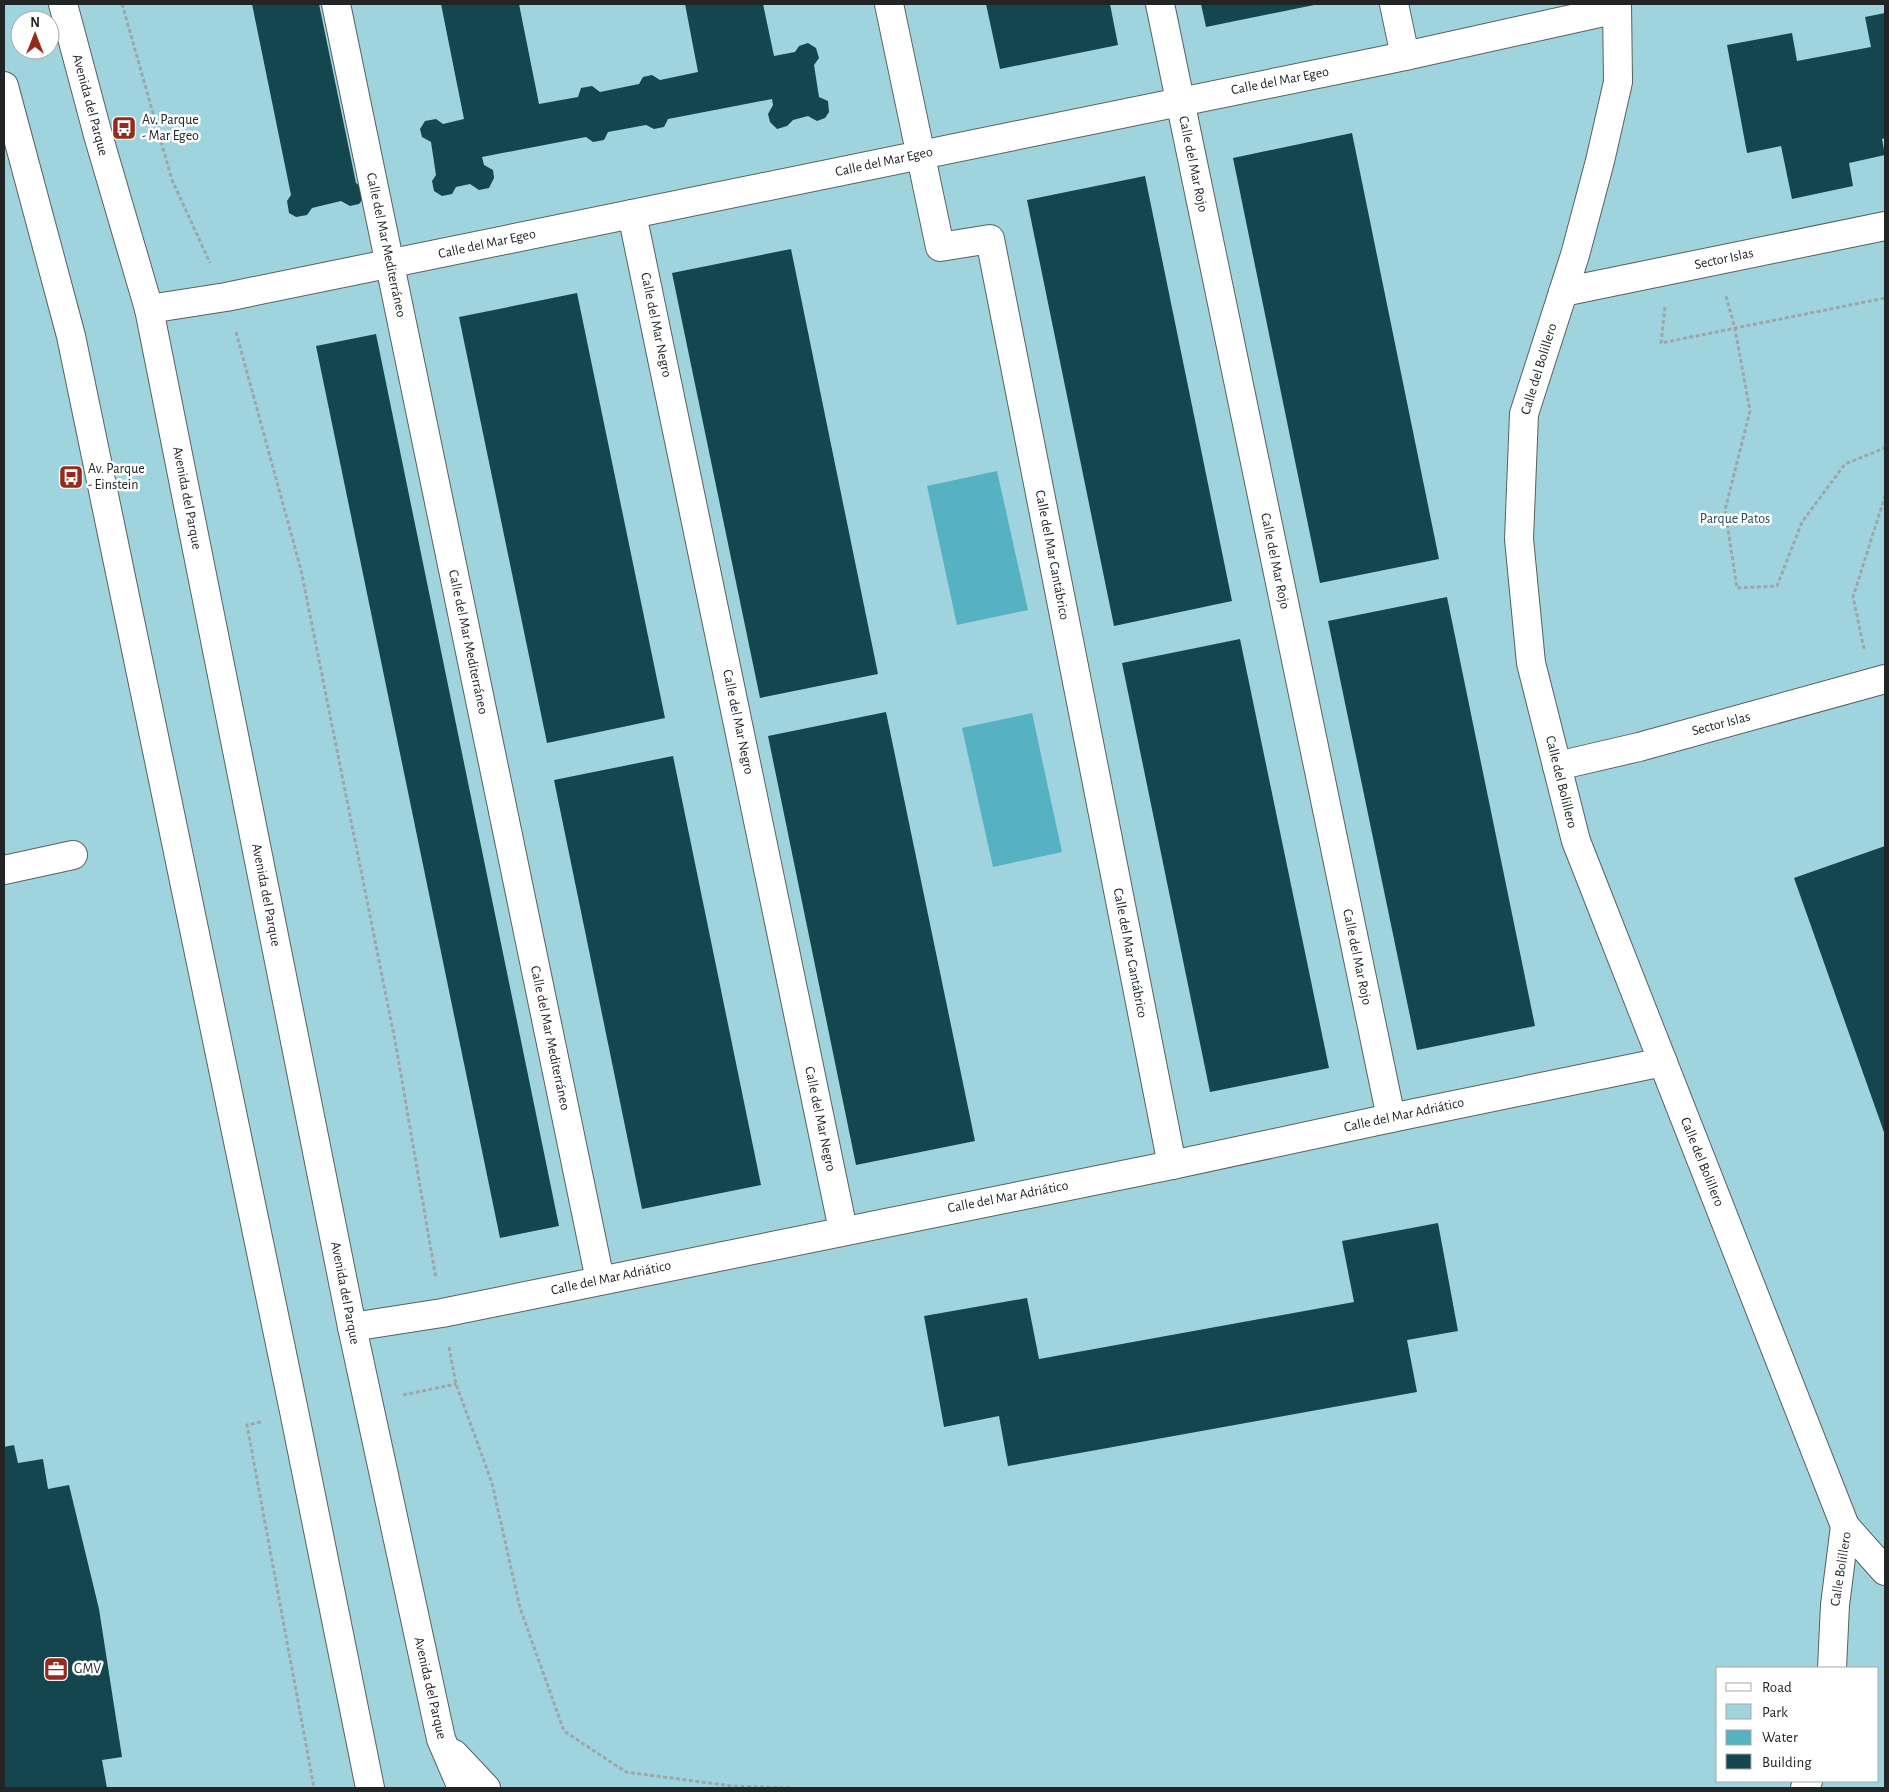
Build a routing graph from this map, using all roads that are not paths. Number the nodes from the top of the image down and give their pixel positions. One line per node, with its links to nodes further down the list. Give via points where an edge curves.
1 (63, 4): 15 (street, Avenida del Parque)
2 (336, 4): 13 (street, Calle del Mar Mediterráneo)
3 (889, 4): 10 (street, Calle del Mar Cantábrico)
4 (1160, 4): 9 (street, Calle del Mar Rojo)
5 (1394, 4): 7 (street)
6 (1617, 6): 7 (street, Calle del Mar Egeo); 14 (street, Calle del Bolillero, via 1618,82 1600,161)
7 (1405, 56): 9 (street, Calle del Mar Egeo)
8 (4, 86): 30 (street, via 71,336)
9 (1180, 101): 10 (street, Calle del Mar Egeo); 21 (street, Calle del Mar Rojo)
10 (920, 154): 11 (street, Calle del Mar Egeo); 22 (street, Calle del Mar Cantábrico, via 940,247 990,239)
11 (632, 214): 13 (street, Calle del Mar Egeo); 23 (street, Calle del Mar Negro)
12 (1885, 226): 14 (street, Sector Islas)
13 (390, 264): 15 (street, Calle del Mar Egeo); 24 (street, Calle del Mar Mediterráneo)
14 (1563, 292): 17 (street, Calle del Bolillero, via 1524,414 1520,539 1531,663)
15 (149, 309): 25 (street, Avenida del Parque)
16 (1878, 681): 17 (street, Sector Islas, via 1639,747)
17 (1557, 766): 20 (street, Calle del Bolillero, via 1576,841)
18 (74, 855): 19 (street)
19 (4, 870)
20 (1663, 1062): 21 (street, Calle del Mar Adriático); 26 (street, Calle del Bolillero)
21 (1390, 1118): 22 (street, Calle del Mar Adriático)
22 (1172, 1165): 23 (street, Calle del Mar Adriático)
23 (843, 1230): 24 (street, Calle del Mar Adriático)
24 (600, 1280): 25 (street, Calle del Mar Adriático, via 442,1313)
25 (352, 1327): 29 (street, Avenida del Parque)
26 (1846, 1526): 27 (street, Calle Bolillero); 28 (street, Calle Bolillero, via 1835,1605)
27 (1885, 1571)
28 (1832, 1667)
29 (440, 1739): 31 (street, Avenida del Parque); 32 (street)
30 (370, 1788)
31 (462, 1788)
32 (486, 1788)

